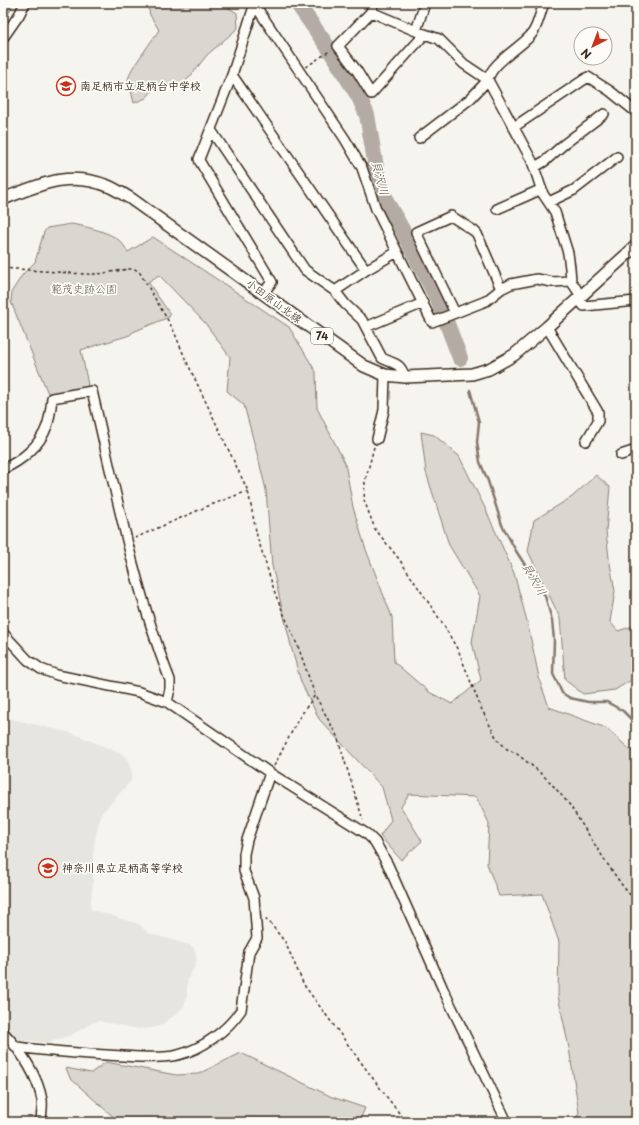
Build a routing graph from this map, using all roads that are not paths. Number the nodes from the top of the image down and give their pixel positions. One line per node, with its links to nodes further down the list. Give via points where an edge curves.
1 (25, 3): 7 (street)
2 (425, 3): 6 (street)
3 (544, 3): 9 (street, via 532,34 498,64)
4 (255, 4): 8 (street); 22 (street, via 362,168 376,209)
5 (372, 7): 6 (street); 6 (street, via 338,46 371,94)
6 (420, 33): 9 (street, via 439,39 464,64)
7 (3, 38)
8 (232, 75): 13 (street); 23 (street)
9 (488, 80): 12 (street); 14 (street, via 470,99)
10 (636, 112): 12 (street, via 588,77)
11 (604, 114): 16 (street)
12 (514, 127): 16 (street)
13 (211, 130): 26 (street, via 305,270); 27 (street, via 199,159 272,282)
14 (419, 138)
15 (617, 157): 19 (street, via 574,190)
16 (534, 167): 17 (street)
17 (542, 189): 19 (street); 20 (street)
18 (3, 199): 27 (main road, 小田原山北線 / 74, via 45,182 63,179 85,180 107,186 130,198)
19 (548, 202): 24 (street, via 555,212 568,254)
20 (497, 209)
21 (636, 246): 28 (main road, 小田原山北線 / 74)
22 (397, 252): 23 (street); 30 (street)
23 (366, 270): 26 (street)
24 (571, 281): 25 (street, via 533,279); 28 (street)
25 (501, 289): 31 (street, via 486,301); 31 (street, via 474,230 451,216 416,232)
26 (335, 291): 32 (street)
27 (263, 293): 34 (main road, 小田原山北線 / 74, via 364,366)
28 (579, 297): 29 (street, via 584,306); 33 (main road, 小田原山北線 / 74)
29 (636, 301)
30 (423, 303): 31 (street, via 432,322); 32 (street)
31 (455, 313)
32 (366, 327): 35 (street, via 382,358 398,364)
33 (547, 327): 35 (main road, 小田原山北線 / 74, via 514,355 488,369 472,374); 37 (street, via 598,412 598,421)
34 (385, 375): 35 (main road, 小田原山北線 / 74); 36 (street, via 384,410)
35 (404, 377)
36 (377, 440)
37 (586, 441)
38 (636, 450): 39 (street)
39 (622, 455)
40 (3, 469): 42 (street, via 26,456 38,443 47,427 52,398 92,391 149,620 170,680)
41 (3, 633): 42 (street, via 28,660 41,669 57,675 139,692)
42 (167, 702): 43 (street)
43 (270, 773): 45 (street, via 246,840 244,854 244,871 254,898 258,938 249,952 241,1010 236,1018 210,1041 177,1056 53,1052); 47 (street, via 367,834 375,842)
44 (3, 1032): 45 (street)
45 (17, 1047): 46 (street, via 38,1084 42,1101)
46 (41, 1122)
47 (507, 1122)

